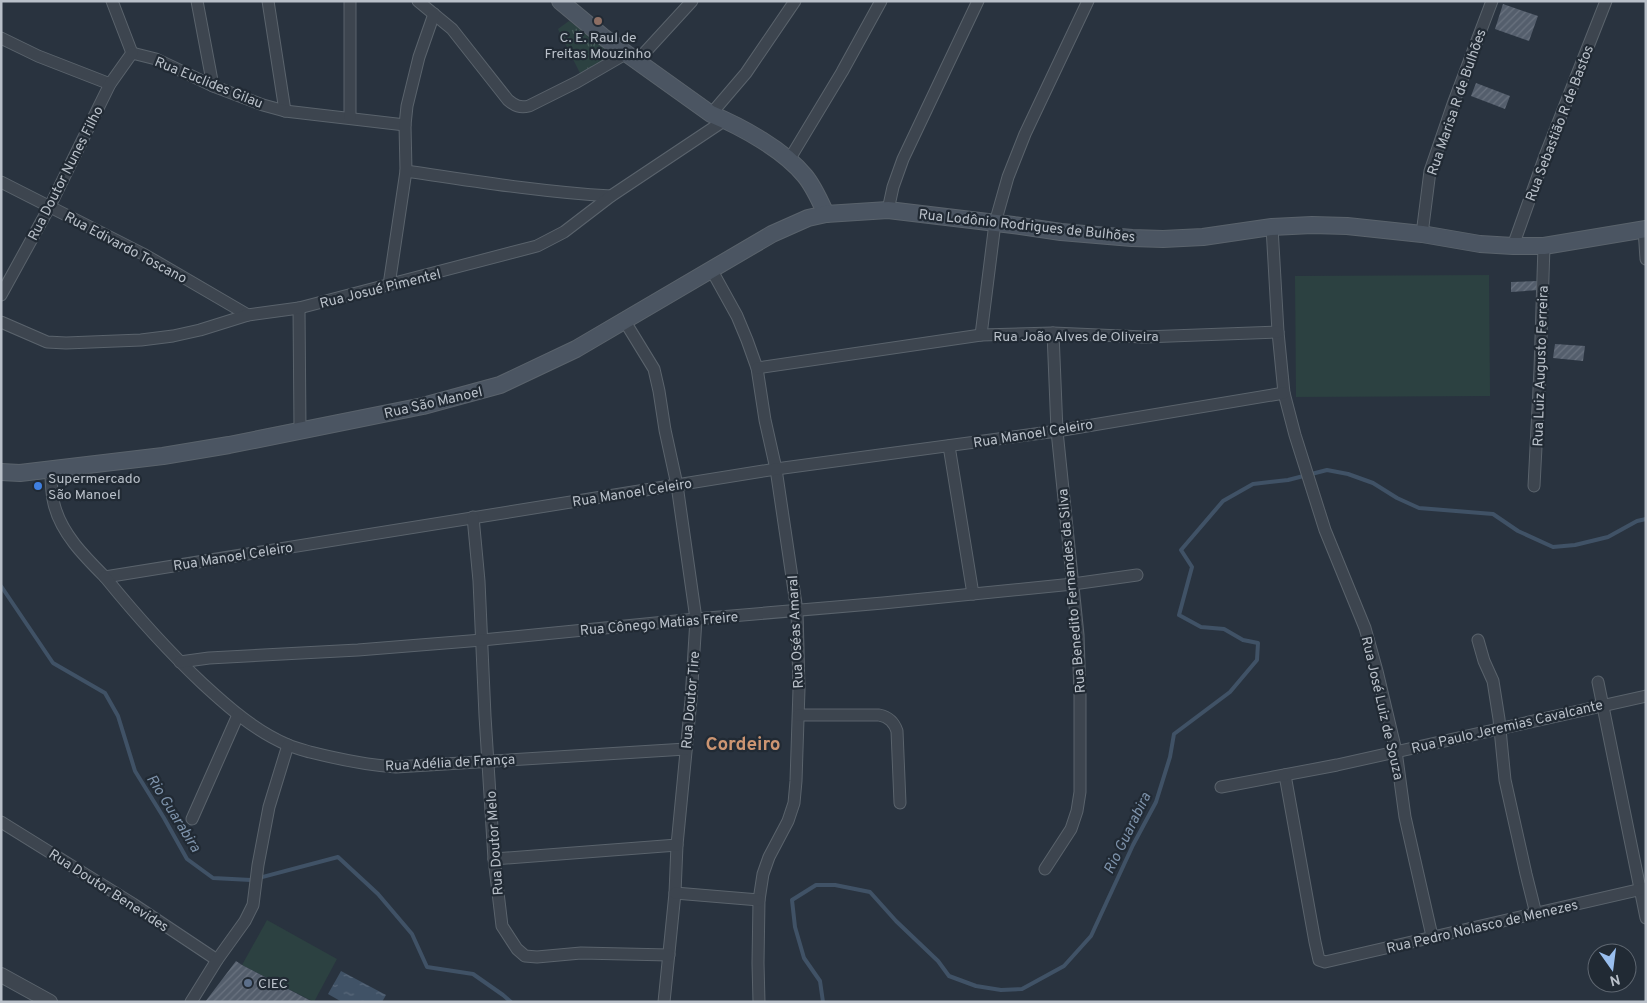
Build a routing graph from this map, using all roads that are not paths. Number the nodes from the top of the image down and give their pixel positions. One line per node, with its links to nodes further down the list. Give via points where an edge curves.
1 (112, 1): 16 (street)
2 (197, 1): 19 (street)
3 (268, 1): 20 (street)
4 (350, 1): 21 (street)
5 (418, 1): 14 (street)
6 (560, 1): 17 (main road)
7 (692, 1): 17 (street)
8 (795, 1): 22 (street, Rua Josué Pimentel)
9 (881, 1): 24 (street)
10 (978, 1): 29 (street, via 903,159)
11 (1088, 1): 31 (street, via 1025,134 1008,177)
12 (1492, 1): 34 (street, Rua Marisa R de Bulhões, via 1430,171)
13 (1606, 1): 35 (street, Rua Sebastião R de Bastos)
14 (434, 14): 17 (street, via 452,29 508,100 522,108); 23 (street, via 419,58)
15 (1, 38): 18 (street)
16 (132, 53): 18 (street, Rua Doutor Nunes Filho); 19 (street, Rua Euclides Gilau, via 156,59)
17 (632, 57): 22 (main road)
18 (110, 84): 28 (street, Rua Doutor Nunes Filho)
19 (213, 86): 20 (street, Rua Euclides Gilau)
20 (285, 111): 21 (street, Rua Euclides Gilau)
21 (350, 117): 23 (street, Rua Euclides Gilau)
22 (718, 117): 24 (main road); 27 (street, Rua Josué Pimentel)
23 (405, 125): 25 (street)
24 (789, 160): 30 (main road, via 806,177)
25 (406, 172): 27 (street); 39 (street)
26 (1, 182): 28 (street, Rua Edivardo Toscano)
27 (611, 196): 39 (street, Rua Josué Pimentel, via 564,232 537,246)
28 (50, 206): 40 (street, Rua Doutor Nunes Filho); 42 (street, Rua Edivardo Toscano, via 145,255)
29 (888, 210): 30 (main road, Rua Lodônio Rodrigues de Bulhões); 31 (main road, Rua Lodônio Rodrigues de Bulhões)
30 (826, 214): 38 (main road, Rua São Manoel, via 808,218 772,234)
31 (996, 223): 32 (main road, Rua Lodônio Rodrigues de Bulhões, via 1061,232 1163,239); 47 (street)
32 (1272, 228): 34 (main road, Rua Lodônio Rodrigues de Bulhões, via 1347,226); 45 (street, Rua José Luiz de Souza)
33 (1645, 229): 36 (main road, Rua Lodônio Rodrigues de Bulhões); 37 (street)
34 (1422, 234): 35 (main road, Rua Lodônio Rodrigues de Bulhões)
35 (1513, 246): 36 (main road, Rua Lodônio Rodrigues de Bulhões)
36 (1544, 246): 57 (street, Rua Luiz Augusto Ferreira)
37 (1646, 259)
38 (711, 269): 43 (main road, Rua São Manoel); 48 (street, Rua Oséas Amaral, via 737,316)
39 (390, 286): 41 (street, Rua Josué Pimentel)
40 (1, 295)
41 (300, 308): 42 (street, Rua Josué Pimentel); 50 (street)
42 (248, 315): 44 (street, Rua Josué Pimentel, via 173,336 66,343 46,342)
43 (624, 320): 50 (main road, Rua São Manoel, via 576,349 500,385 423,406); 56 (street, Rua Doutor Tire, via 654,369)
44 (1, 322)
45 (1278, 332): 46 (street, Rua João Alves de Oliveira, via 1144,337); 49 (street, Rua José Luiz de Souza)
46 (1052, 333): 47 (street, Rua João Alves de Oliveira); 51 (street, Rua Benedito Fernandes da Silva)
47 (981, 335): 48 (street, Rua João Alves de Oliveira)
48 (756, 368): 54 (street, Rua Oséas Amaral)
49 (1284, 393): 51 (street, Rua Manoel Celeiro); 76 (street, Rua José Luiz de Souza, via 1325,530 1365,628)
50 (300, 430): 53 (main road, Rua São Manoel, via 163,456)
51 (1057, 431): 52 (street, Rua Manoel Celeiro); 61 (street, Rua Benedito Fernandes da Silva)
52 (949, 446): 54 (street, Rua Manoel Celeiro); 62 (street)
53 (51, 469): 55 (main road, Rua São Manoel); 60 (street, via 53,503 58,518 88,560)
54 (776, 469): 56 (street, Rua Manoel Celeiro); 63 (street, Rua Oséas Amaral)
55 (1, 472)
56 (677, 485): 58 (street, Rua Manoel Celeiro); 64 (street, Rua Doutor Tire)
57 (1534, 486)
58 (473, 517): 60 (street, Rua Manoel Celeiro); 65 (street, Rua Doutor Melo)
59 (1137, 575): 61 (street, Rua Cônego Matias Freire)
60 (105, 577): 67 (street, Rua Adélia de França)
61 (1073, 584): 62 (street, Rua Cônego Matias Freire); 85 (street, Rua Benedito Fernandes da Silva, via 1078,635 1080,792 1071,829)
62 (973, 594): 63 (street, Rua Cônego Matias Freire)
63 (797, 611): 64 (street, Rua Cônego Matias Freire); 72 (street, Rua Oséas Amaral)
64 (696, 618): 65 (street, Rua Cônego Matias Freire); 75 (street, Rua Doutor Tire)
65 (482, 640): 67 (street, Rua Cônego Matias Freire); 77 (street, Rua Doutor Melo)
66 (1478, 640): 73 (street, via 1493,681)
67 (180, 662): 71 (street, Rua Adélia de França)
68 (1598, 682): 70 (street)
69 (1646, 696): 70 (street, Rua Paulo Jeremias Cavalcante)
70 (1603, 705): 73 (street, Rua Paulo Jeremias Cavalcante); 86 (street)
71 (238, 715): 74 (street, Rua Adélia de França); 81 (street)
72 (799, 715): 80 (street, via 888,717 897,731); 88 (street, Rua Oséas Amaral, via 794,803 768,857)
73 (1500, 728): 76 (street, Rua Paulo Jeremias Cavalcante); 89 (street, via 1505,780)
74 (288, 746): 77 (street, Rua Adélia de França, via 331,758 396,767); 93 (street, via 270,808 253,905)
75 (686, 750): 77 (street, Rua Adélia de França); 83 (street, Rua Doutor Tire)
76 (1396, 751): 78 (street, Rua Paulo Jeremias Cavalcante); 91 (street, Rua José Luiz de Souza, via 1405,816)
77 (489, 760): 84 (street, Rua Doutor Melo)
78 (1285, 775): 79 (street, Rua Paulo Jeremias Cavalcante); 91 (street, Rua Pedro Nolasco de Menezes, via 1320,960 1333,961)
79 (1221, 787)
80 (900, 804)
81 (192, 818)
82 (1, 822): 93 (street, Rua Doutor Benevides)
83 (677, 845): 84 (street); 87 (street, Rua Doutor Tire)
84 (494, 859): 92 (street, Rua Doutor Melo, via 502,926 525,956 581,953)
85 (1045, 869)
86 (1643, 888): 89 (street, Rua Pedro Nolasco de Menezes); 90 (street)
87 (675, 893): 88 (street); 92 (street, Rua Doutor Tire)
88 (759, 900): 98 (street, Rua Oséas Amaral)
89 (1536, 914): 91 (street, Rua Pedro Nolasco de Menezes)
90 (1646, 918)
91 (1432, 936)
92 (669, 955): 97 (street, Rua Doutor Tire)
93 (217, 960): 96 (street)
94 (1, 975): 95 (street)
95 (50, 1002)
96 (191, 1002)
97 (664, 1002)
98 (760, 1002)

